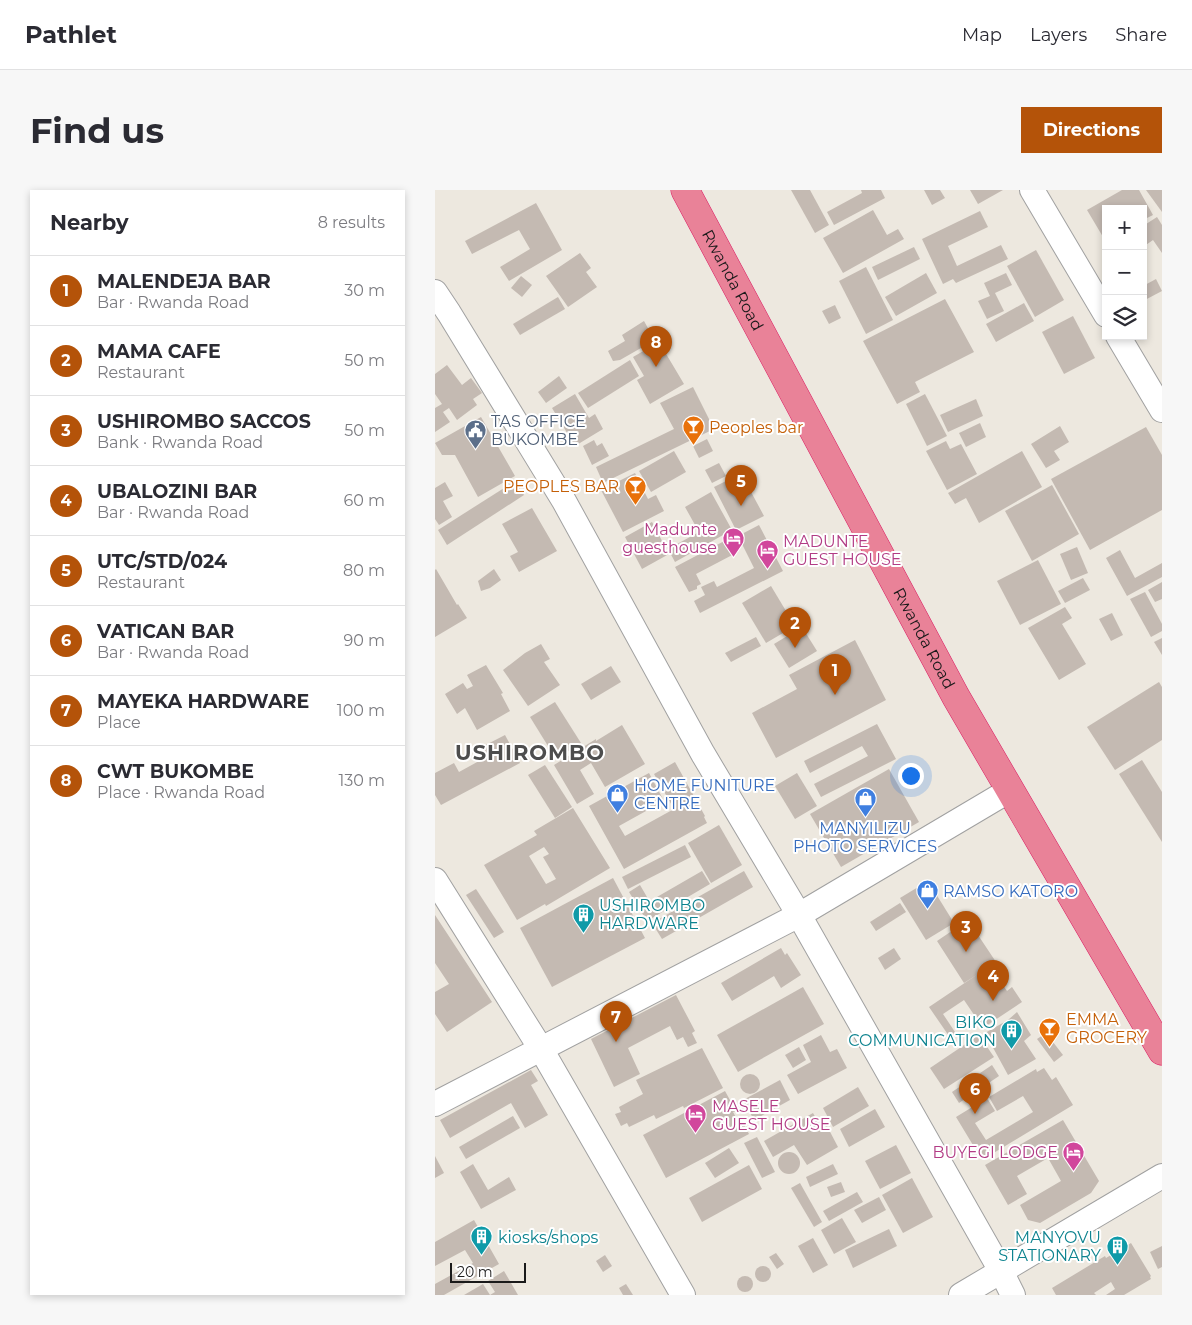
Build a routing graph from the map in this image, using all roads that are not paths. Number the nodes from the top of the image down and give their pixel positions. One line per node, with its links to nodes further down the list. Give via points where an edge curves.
1 (685, 190): 7 (highway, Rwanda Road)
2 (1032, 190): 4 (street)
3 (435, 292): 9 (street, via 565,501 703,754)
4 (1102, 308)
5 (1120, 340): 6 (street)
6 (1162, 410)
7 (1009, 790): 9 (street); 11 (highway, Rwanda Road)
8 (435, 880): 10 (street)
9 (799, 914): 10 (street); 14 (street)
10 (541, 1049): 12 (street); 15 (street)
11 (1162, 1051)
12 (435, 1104)
13 (1162, 1176): 14 (street)
14 (1001, 1271): 16 (street); 17 (street)
15 (683, 1295)
16 (961, 1295)
17 (1013, 1295)

